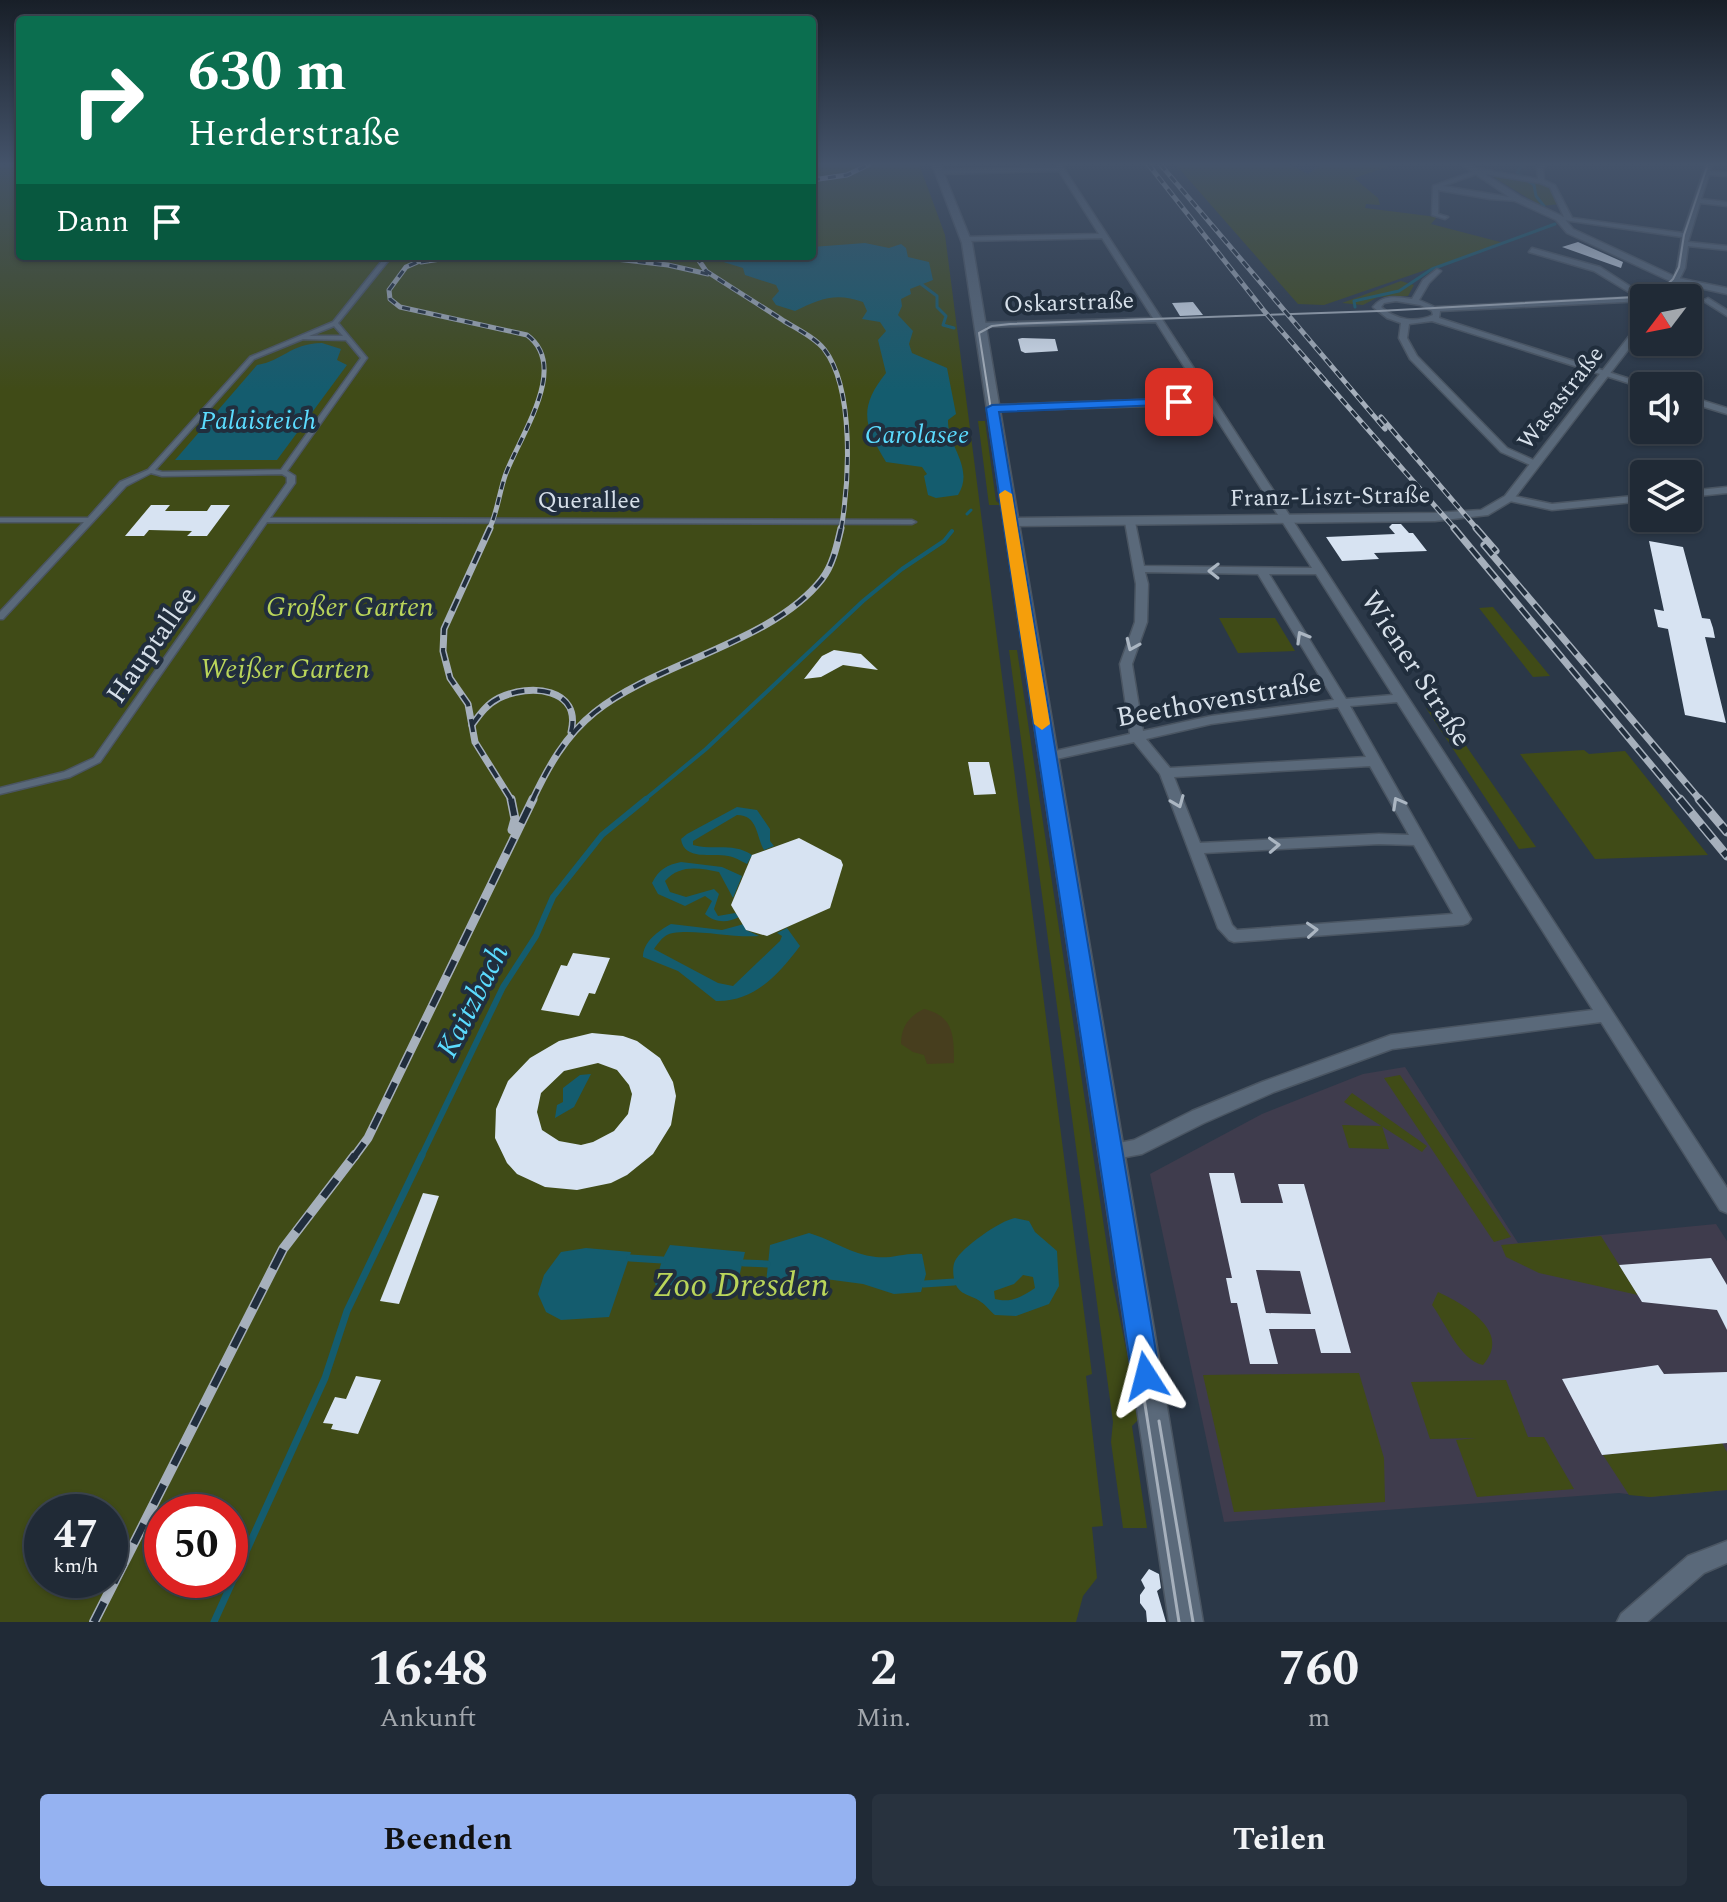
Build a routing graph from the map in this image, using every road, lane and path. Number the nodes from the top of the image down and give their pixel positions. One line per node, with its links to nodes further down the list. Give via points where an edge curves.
1 (966, 239): 21 (main road)
2 (1106, 240): 18 (street, Wiener Straße)
3 (1589, 240): 9 (street)
4 (1686, 240): 5 (street); 9 (street)
5 (1727, 248)
6 (1532, 250): 11 (street, via 1602,271)
7 (386, 260): 20 (street)
8 (1437, 271): 15 (street)
9 (1675, 280): 10 (street); 12 (street)
10 (1672, 284)
11 (1630, 289)
12 (1727, 291)
13 (1630, 299): 16 (street)
14 (1708, 300): 17 (street)
15 (1415, 301): 16 (street); 19 (street, via 1378,304 1381,313)
16 (1434, 314): 19 (street); 25 (street)
17 (1727, 314)
18 (1158, 320): 21 (street, Oskarstraße); 27 (street, Wiener Straße)
19 (1405, 321): 31 (street, via 1403,338 1413,357 1504,450)
20 (335, 323): 22 (street); 23 (street, Hauptallee)
21 (980, 325): 29 (main road)
22 (303, 337): 23 (street); 32 (street, via 252,358)
23 (347, 338): 33 (street, Hauptallee, via 364,358)
24 (1630, 341): 25 (street, Wasastraße)
25 (1606, 373): 26 (street); 31 (street, Wasastraße)
26 (1630, 380)
27 (1210, 401): 29 (street); 41 (street, Wiener Straße)
28 (1702, 403): 30 (street)
29 (992, 408): 43 (main road)
30 (1727, 411)
31 (1535, 464): 36 (street, Wasastraße)
32 (150, 471): 33 (street); 39 (street, via 123,484)
33 (283, 472): 40 (street, Hauptallee, via 291,476 291,483)
34 (1727, 490): 35 (street)
35 (1702, 493)
36 (1509, 498): 37 (street, via 1552,507); 41 (street, Franz-Liszt-Straße, via 1494,510 1473,515)
37 (1630, 499)
38 (0, 520): 39 (street)
39 (89, 520): 48 (street)
40 (266, 520): 42 (street, Querallee); 55 (street, Hauptallee, via 97,760 67,775)
41 (1286, 520): 44 (street, Franz-Liszt-Straße); 47 (street, Wiener Straße)
42 (912, 522)
43 (1010, 522): 44 (street, Franz-Liszt-Straße); 52 (main road)
44 (1130, 522): 45 (street)
45 (1139, 569): 46 (street, one-way to 45); 51 (street, one-way to 51, via 1142,616 1126,664)
46 (1262, 571): 47 (street); 50 (street, one-way to 46)
47 (1320, 571): 49 (street, Wiener Straße)
48 (0, 617)
49 (1401, 698): 50 (street, Beethovenstraße); 58 (street, Wiener Straße)
50 (1342, 703): 51 (street, Beethovenstraße, via 1211,720); 53 (street)
51 (1137, 737): 52 (street, Beethovenstraße); 54 (street)
52 (1047, 757): 59 (main road)
53 (1375, 761): 54 (street); 56 (street, one-way to 53)
54 (1166, 773): 57 (street, one-way to 57)
55 (0, 791)
56 (1419, 840): 57 (street, one-way to 56); 57 (street, one-way to 56, via 1226,928 1234,936 1463,919)
57 (1196, 848)
58 (1605, 1015): 59 (street, via 1391,1042 1268,1087 1136,1148); 60 (street, Wiener Straße)
59 (1110, 1152): 62 (main road)
60 (1727, 1204)
61 (1727, 1552): 63 (street, via 1696,1564)
62 (1186, 1622)
63 (1629, 1622)

